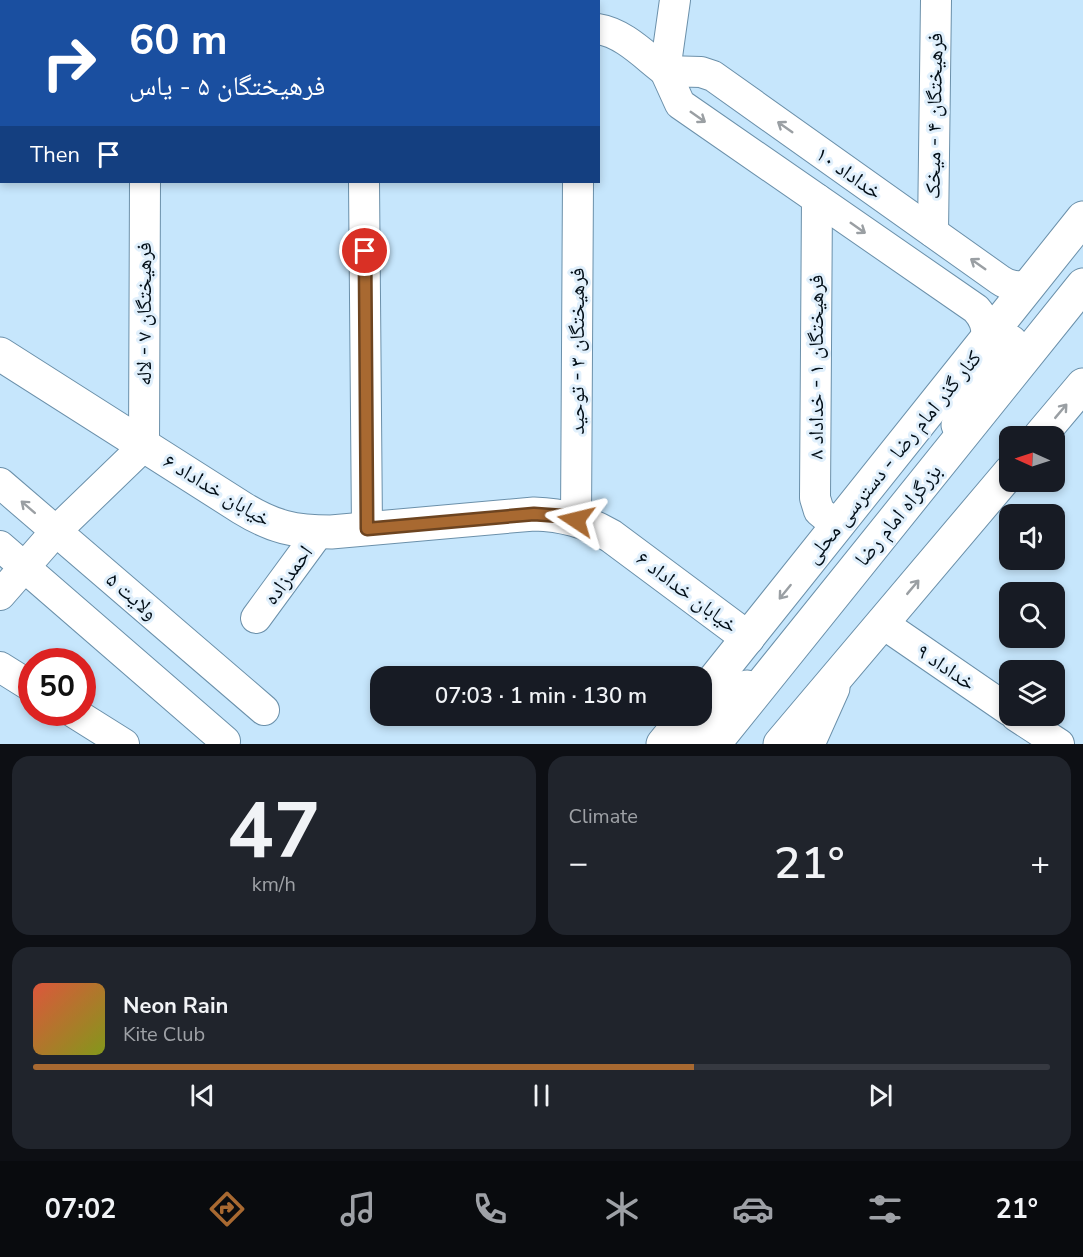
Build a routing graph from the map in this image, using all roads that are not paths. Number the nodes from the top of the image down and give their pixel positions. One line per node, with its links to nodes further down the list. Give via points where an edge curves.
1 (675, 0): 4 (street)
2 (936, 0): 10 (street, فرهیختگان ۴ - میخک)
3 (600, 29): 4 (street, خداداد ۱۰, via 621,37)
4 (665, 71): 8 (street, خداداد ۱۰, one-way to 8, via 680,105); 10 (street, خداداد ۱۰, one-way to 4, via 713,76)
5 (145, 183): 18 (street, فرهیختگان ۷ - لاله)
6 (364, 183): 24 (street)
7 (578, 183): 22 (street, فرهیختگان ۳ - توحید)
8 (817, 199): 14 (street, خداداد ۱۰, one-way to 14, via 975,309 987,328); 23 (street, فرهیختگان ۱ - خداداد ۸, via 815,498 819,511)
9 (1083, 218): 12 (main road, کنار گذر امام رضا - دسترسی محلی)
10 (933, 232): 12 (street, خداداد ۱۰, one-way to 10, via 1007,284)
11 (1083, 252): 20 (main road, via 994,364)
12 (1030, 285): 14 (main road, کنار گذر امام رضا - دسترسی محلی)
13 (1083, 285): 20 (main road, بزرگراه امام رضا)
14 (987, 339): 23 (main road, کنار گذر امام رضا - دسترسی محلی)
15 (0, 354): 18 (main road, خیابان خداداد ۶)
16 (1083, 385): 17 (main road, one-way to 16)
17 (1048, 426)
18 (144, 446): 25 (street); 26 (main road, خیابان خداداد ۶, via 252,514 280,527)
19 (0, 483): 25 (street, ولایت ۵, one-way to 19)
20 (924, 483): 32 (main road, بزرگراه امام رضا)
21 (999, 485): 31 (main road, one-way to 21)
22 (576, 520): 24 (main road, خیابان خداداد ۶, via 534,514); 33 (main road, خیابان خداداد ۶, via 611,536)
23 (837, 526): 33 (main road, کنار گذر امام رضا - دسترسی محلی, one-way to 33)
24 (367, 529): 26 (main road, خیابان خداداد ۶)
25 (57, 531): 28 (street); 39 (street, ولایت ۵)
26 (320, 532): 30 (street, احمدزاده)
27 (0, 546): 28 (street)
28 (24, 567): 29 (street); 43 (street)
29 (0, 595)
30 (256, 618)
31 (882, 623): 35 (main road); 38 (street, خداداد ۹)
32 (800, 636): 46 (main road); 47 (main road, بزرگراه امام رضا)
33 (748, 638): 37 (main road, کنار گذر امام رضا - دسترسی محلی)
34 (0, 667): 36 (street)
35 (840, 673): 48 (main road); 49 (main road)
36 (18, 678)
37 (712, 683)
38 (999, 703)
39 (264, 710)
40 (95, 726): 44 (street)
41 (678, 726): 45 (main road)
42 (1031, 726): 50 (street)
43 (225, 741)
44 (123, 744)
45 (663, 744)
46 (686, 744)
47 (714, 744)
48 (780, 744)
49 (807, 744)
50 (1059, 744)

